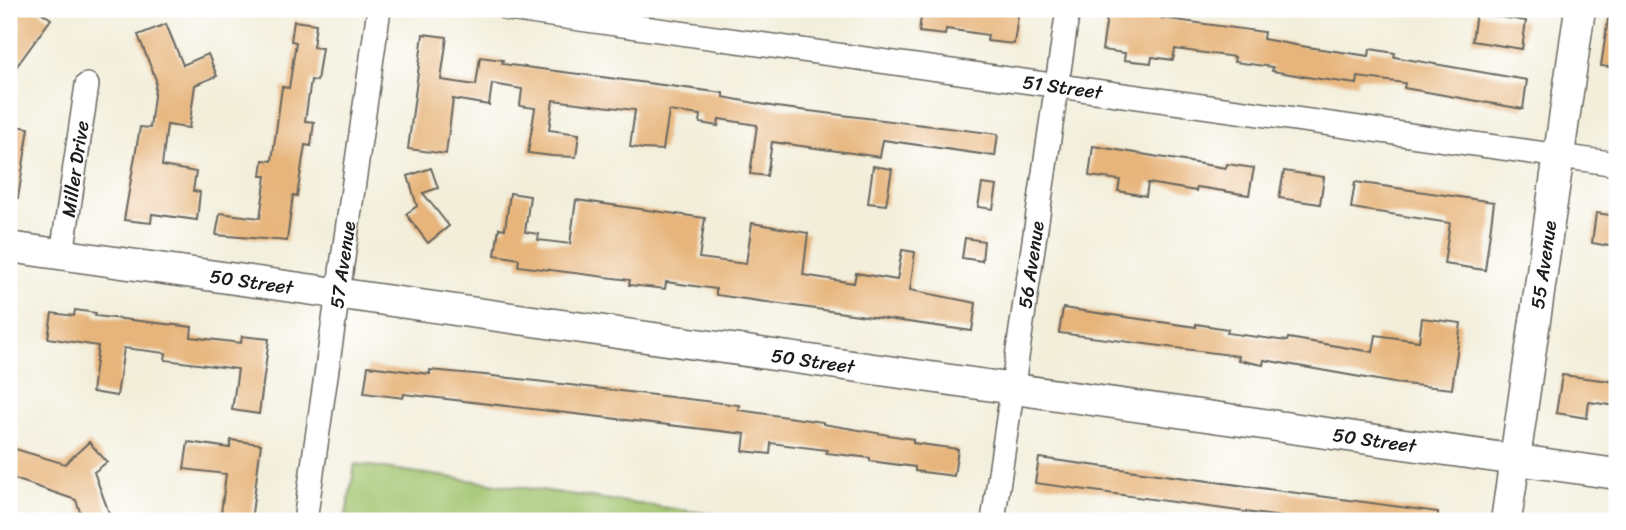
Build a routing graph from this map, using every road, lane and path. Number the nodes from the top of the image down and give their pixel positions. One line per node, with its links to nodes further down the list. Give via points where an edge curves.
1 (379, 9): 12 (street, 57 Avenue)
2 (508, 9): 5 (street, 51 Street)
3 (1068, 9): 7 (street, 56 Avenue)
4 (1580, 9): 8 (street, 55 Avenue)
5 (598, 15): 7 (street, 51 Street)
6 (87, 85): 11 (street, Miller Drive)
7 (1057, 86): 8 (street, 51 Street); 13 (street, 56 Avenue)
8 (1560, 156): 9 (street, 51 Street); 14 (street, 55 Avenue)
9 (1617, 164)
10 (9, 247): 11 (street, 50 Street)
11 (62, 254): 12 (street, 50 Street)
12 (338, 293): 13 (street, 50 Street); 16 (street, 57 Avenue)
13 (1011, 387): 14 (street, 50 Street); 17 (street, 56 Avenue)
14 (1515, 459): 15 (street, 50 Street); 18 (street, 55 Avenue)
15 (1617, 474)
16 (305, 521)
17 (993, 521)
18 (1506, 521)

